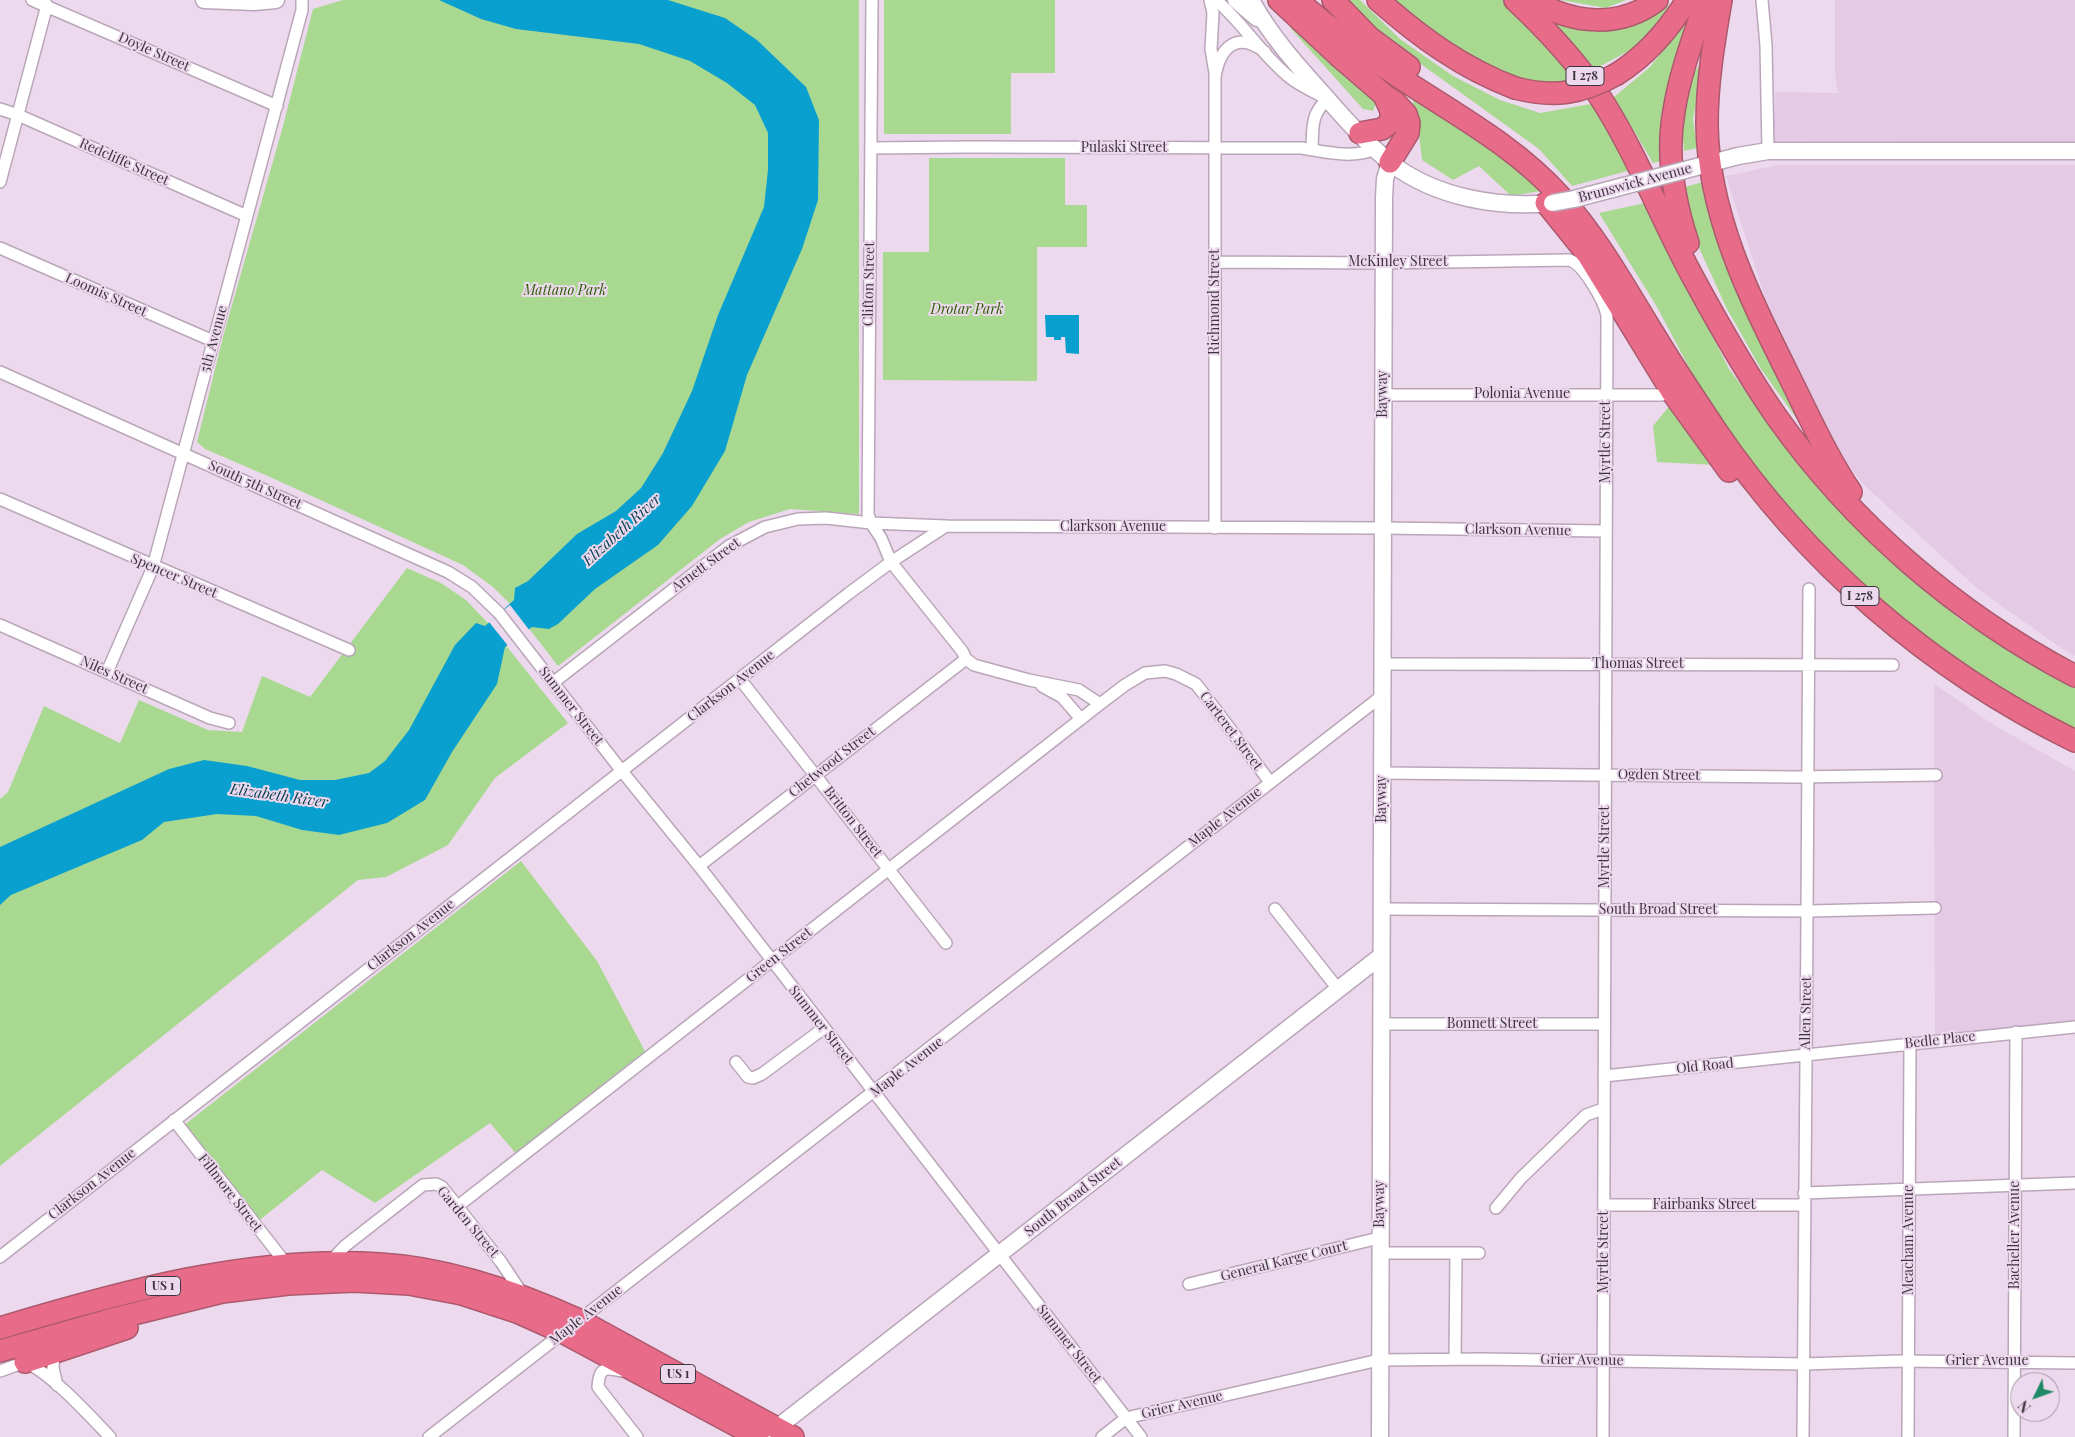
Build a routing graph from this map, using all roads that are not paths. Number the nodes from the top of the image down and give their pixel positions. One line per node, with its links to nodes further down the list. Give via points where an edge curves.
1 (32, 0): 21 (street, Doyle Street)
2 (204, 0): 3 (main road)
3 (276, 0)
4 (302, 0): 27 (street, 5th Avenue)
5 (872, 0): 31 (street, Clifton Street)
6 (1210, 0): 24 (street, Richmond Street)
7 (1216, 0): 23 (street)
8 (1236, 0): 22 (main road, Brunswick Avenue)
9 (1251, 0): 22 (main road, Brunswick Avenue)
10 (1279, 0): 25 (highway)
11 (1297, 0): 51 (highway, via 1365,54 1497,141 1538,174 1597,241)
12 (1333, 0): 51 (highway, I 278, via 1382,48 1513,136 1567,185 1622,260)
13 (1378, 0): 17 (highway, bridge, via 1411,28 1472,70 1515,88 1558,94 1588,88 1636,61 1656,43)
14 (1515, 0): 45 (highway, I 278, via 1567,53 1607,108)
15 (1533, 0): 16 (highway, via 1552,11 1595,21 1632,14)
16 (1658, 0)
17 (1687, 0)
18 (1706, 0): 45 (highway, via 1676,101 1671,138 1672,165 1682,223)
19 (1721, 0): 37 (highway, via 1708,95)
20 (1762, 0): 34 (street)
21 (47, 5): 27 (street, Doyle Street); 29 (street)
22 (1264, 23): 26 (main road, Brunswick Avenue)
23 (1265, 52): 24 (street, Richmond Street, via 1249,43 1233,44 1221,55); 26 (street, via 1293,80)
24 (1215, 77): 32 (street, Richmond Street)
25 (1384, 95): 30 (highway, via 1391,111 1391,122 1382,129); 36 (highway, via 1403,110 1409,123 1406,137)
26 (1328, 99): 30 (main road, Brunswick Avenue); 33 (street, via 1314,115)
27 (277, 106): 40 (street, 5th Avenue)
28 (0, 109): 29 (street, Redcliffe Street)
29 (18, 115): 38 (street); 40 (street, Redcliffe Street)
30 (1360, 133): 36 (main road, Brunswick Avenue)
31 (871, 148): 32 (street, Pulaski Street); 54 (street, Clifton Street, via 868,468 868,514)
32 (1216, 148): 33 (street, Pulaski Street); 42 (street, Richmond Street)
33 (1312, 150): 36 (street, Pulaski Street, via 1325,154)
34 (1768, 151): 35 (main road, Brunswick Avenue); 37 (main road, Brunswick Avenue)
35 (2075, 151)
36 (1383, 156): 39 (main road, Brunswick Avenue, via 1418,180 1460,196 1512,204); 43 (main road, Bayway, via 1386,179)
37 (1710, 163): 39 (main road, Brunswick Avenue, bridge); 59 (highway, via 1730,245 1760,318 1836,468)
38 (0, 182)
39 (1549, 203): 63 (highway, via 1593,261 1672,392 1721,462 1808,558)
40 (247, 216): 46 (street, 5th Avenue)
41 (0, 248): 46 (street, Loomis Street)
42 (1215, 262): 43 (street, McKinley Street); 56 (street, Richmond Street)
43 (1383, 263): 44 (street, McKinley Street, via 1569,260); 49 (main road, Bayway)
44 (1579, 264): 48 (street, Myrtle Street, via 1607,315)
45 (1722, 330): 59 (highway, I 278, via 1787,432)
46 (213, 341): 52 (street, 5th Avenue)
47 (0, 372): 52 (street, South 5th Street)
48 (1606, 394): 49 (street, Polonia Avenue); 50 (street, Polonia Avenue); 58 (street, Myrtle Street)
49 (1383, 395): 57 (main road, Bayway)
50 (1662, 395)
51 (1694, 396): 63 (highway, I 278, via 1769,501 1827,565)
52 (184, 452): 61 (street, 5th Avenue); 64 (street, South 5th Street, via 448,572 478,591)
53 (0, 499): 61 (street, Spencer Street)
54 (871, 523): 55 (street, Arnett Street); 60 (street, Clifton Street, via 882,538); 76 (street, Arnett Street, via 826,518 798,519 778,522 747,535)
55 (946, 526): 56 (street, Clarkson Avenue); 60 (street, Clarkson Avenue)
56 (1215, 528): 57 (street, Clarkson Avenue)
57 (1382, 528): 58 (street, Clarkson Avenue); 68 (main road, Bayway)
58 (1605, 531): 69 (street, Myrtle Street)
59 (1880, 536): 73 (highway, I 278, via 1917,570 1978,617)
60 (891, 562): 67 (street); 74 (street, Clarkson Avenue)
61 (153, 567): 66 (street, Spencer Street); 72 (street, 5th Avenue)
62 (1809, 589): 70 (street, Allen Street)
63 (1868, 603): 81 (highway, I 278, via 1948,667)
64 (499, 613): 76 (street, Summer Street)
65 (0, 625): 72 (street, Niles Street)
66 (349, 650)
67 (966, 659): 75 (street, via 974,665); 84 (street, Chetwood Street)
68 (1383, 664): 69 (street, Thomas Street); 77 (main road, Bayway)
69 (1606, 664): 70 (street, Thomas Street); 85 (street, Myrtle Street)
70 (1809, 665): 71 (street, Thomas Street); 87 (street, Allen Street)
71 (1893, 665)
72 (107, 672): 80 (street, Niles Street, via 210,718)
73 (2075, 676)
74 (740, 679): 82 (street, Clarkson Avenue); 84 (street, Britton Street)
75 (1029, 680): 78 (street, via 1079,690); 79 (street, via 1062,697)
76 (554, 682): 82 (street, Summer Street)
77 (1383, 695): 83 (main road, Bayway); 88 (street, Maple Avenue)
78 (1100, 704): 79 (street, Green Street); 88 (street, Carteret Street, via 1145,673 1166,671 1176,674 1196,684 1203,692)
79 (1081, 719): 90 (street, Green Street)
80 (229, 723)
81 (2075, 742)
82 (621, 770): 89 (street, Summer Street); 111 (street, Clarkson Avenue)
83 (1382, 773): 85 (street, Ogden Street); 93 (main road, Bayway)
84 (816, 775): 89 (street, Chetwood Street); 90 (street, Britton Street)
85 (1605, 775): 87 (street, Ogden Street); 94 (street, Myrtle Street)
86 (1936, 775): 87 (street, Ogden Street)
87 (1809, 777): 95 (street, Allen Street)
88 (1270, 782): 109 (street, Maple Avenue)
89 (699, 866): 98 (street, Summer Street)
90 (890, 869): 96 (street, Britton Street); 98 (street, Green Street)
91 (1935, 908): 95 (street, South Broad Street)
92 (1275, 909): 99 (street)
93 (1382, 909): 94 (street, South Broad Street); 97 (main road, Bayway)
94 (1605, 910): 95 (street, South Broad Street); 101 (street, Myrtle Street)
95 (1808, 910): 106 (street, Allen Street)
96 (946, 943)
97 (1381, 956): 99 (main road, South Broad Street); 100 (main road, Bayway)
98 (771, 962): 103 (street, Summer Street); 117 (street, Green Street)
99 (1338, 990): 122 (main road, South Broad Street)
100 (1381, 1024): 101 (street, Bonnett Street); 119 (main road, Bayway)
101 (1604, 1024): 108 (street, Myrtle Street)
102 (2075, 1027): 104 (street, Bedle Place)
103 (824, 1028): 107 (street, via 753,1078 748,1077); 109 (street, Summer Street)
104 (2016, 1032): 105 (street, Bedle Place); 113 (street, Bacheller Avenue)
105 (1910, 1043): 106 (street, Bedle Place); 114 (street, Meacham Avenue)
106 (1805, 1054): 108 (street, Old Road); 115 (street, Allen Street)
107 (736, 1062)
108 (1604, 1076): 110 (street, Myrtle Street)
109 (874, 1093): 122 (street, Summer Street); 129 (street, Maple Avenue)
110 (1603, 1110): 116 (street, Myrtle Street); 118 (street, via 1586,1115 1521,1178)
111 (174, 1120): 123 (street, Clarkson Avenue); 125 (street, Fillmore Street)
112 (2075, 1183): 113 (street, Fairbanks Street)
113 (2015, 1185): 114 (street, Fairbanks Street); 137 (street, Bacheller Avenue)
114 (1909, 1189): 115 (street, Fairbanks Street); 136 (street, Meacham Avenue)
115 (1804, 1199): 116 (street, Fairbanks Street); 140 (street, Allen Street)
116 (1604, 1205): 135 (street, Myrtle Street)
117 (458, 1206): 124 (street, Garden Street, via 442,1187 423,1185 345,1246); 127 (street, Garden Street)
118 (1496, 1208)
119 (1380, 1245): 120 (street, General Karge Court); 126 (street, General Karge Court); 134 (main road, Bayway)
120 (1456, 1253): 121 (street, General Karge Court); 133 (street)
121 (1479, 1253)
122 (1000, 1254): 144 (street, Summer Street); 145 (main road, South Broad Street)
123 (0, 1257)
124 (330, 1262): 125 (highway, US 1); 127 (highway, US 1, via 427,1270)
125 (287, 1265): 130 (highway, US 1, via 224,1273 130,1293)
126 (1189, 1284)
127 (525, 1297): 129 (highway, US 1)
128 (171, 1304): 129 (highway, US 1, via 222,1292 288,1284 354,1281 409,1284 462,1294); 131 (highway, US 1); 132 (highway, via 141,1324)
129 (572, 1326): 142 (highway, US 1); 145 (highway, US 1); 147 (street, Maple Avenue)
130 (0, 1328)
131 (0, 1351)
132 (54, 1354): 138 (highway); 143 (street, via 52,1368)
133 (1455, 1359): 134 (street, Grier Avenue); 135 (street, Grier Avenue)
134 (1379, 1360): 144 (street, Grier Avenue); 152 (main road, Bayway)
135 (1603, 1360): 140 (street, Grier Avenue); 153 (street, Myrtle Street)
136 (1909, 1361): 137 (street, Grier Avenue); 140 (street, Grier Avenue); 155 (street, Meacham Avenue)
137 (2014, 1361): 139 (street, Grier Avenue); 156 (street, Bacheller Avenue)
138 (25, 1362): 141 (street); 143 (street)
139 (2075, 1363)
140 (1803, 1364): 154 (street, Allen Street)
141 (0, 1371)
142 (648, 1378): 148 (street, via 606,1368 600,1373 598,1387); 149 (highway, US 1)
143 (57, 1385): 146 (street)
144 (1126, 1418): 150 (street, Grier Avenue); 151 (street, Summer Street)
145 (778, 1434)
146 (109, 1436)
147 (430, 1437)
148 (637, 1437)
149 (758, 1437)
150 (1102, 1437)
151 (1141, 1437)
152 (1380, 1437)
153 (1603, 1437)
154 (1803, 1437)
155 (1908, 1437)
156 (2014, 1437)

